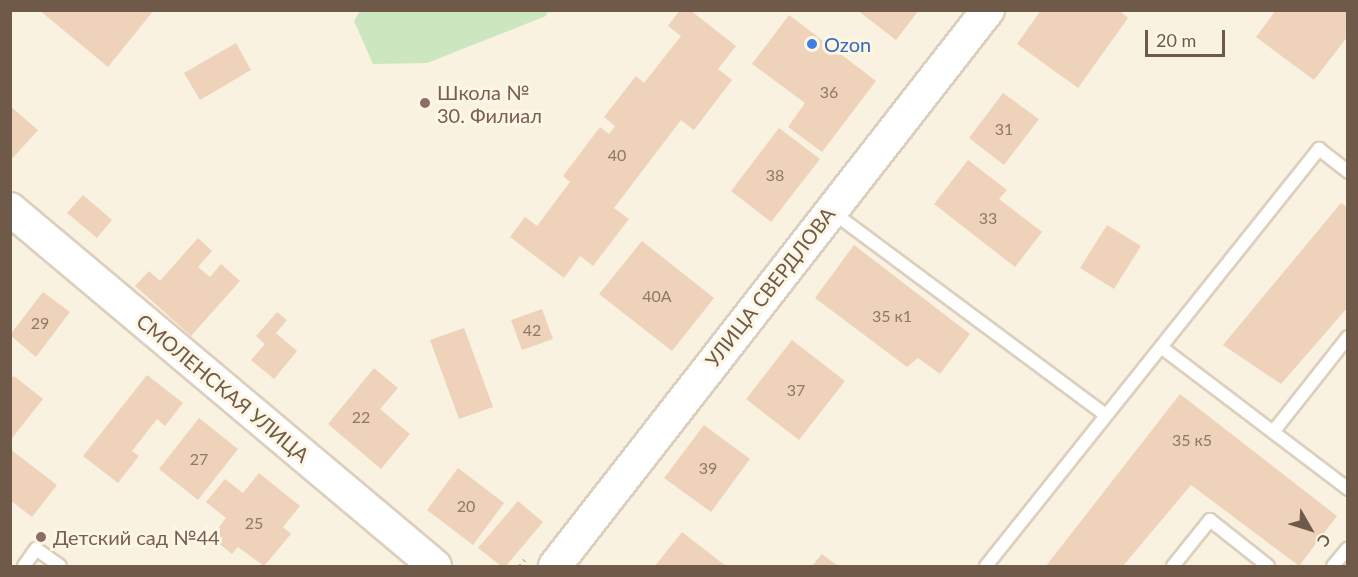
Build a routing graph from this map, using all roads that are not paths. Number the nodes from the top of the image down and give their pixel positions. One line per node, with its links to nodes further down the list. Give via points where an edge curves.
1 (988, 10): 4 (street, УЛИЦА СВЕРДЛОВА)
2 (1347, 172): 6 (lane, via 1319,149)
3 (10, 208): 13 (street, СМОЛЕНСКАЯ УЛИЦА)
4 (830, 210): 7 (lane); 14 (street, УЛИЦА СВЕРДЛОВА)
5 (1347, 337): 8 (lane)
6 (1161, 347): 7 (lane); 8 (lane)
7 (1106, 415): 15 (lane)
8 (1273, 432): 9 (lane)
9 (1347, 489)
10 (1347, 548): 18 (lane)
11 (24, 567): 12 (lane, via 36,549)
12 (60, 567)
13 (435, 567)
14 (555, 567)
15 (986, 567)
16 (1173, 567): 17 (lane, via 1210,520)
17 (1268, 567)
18 (1333, 567)

